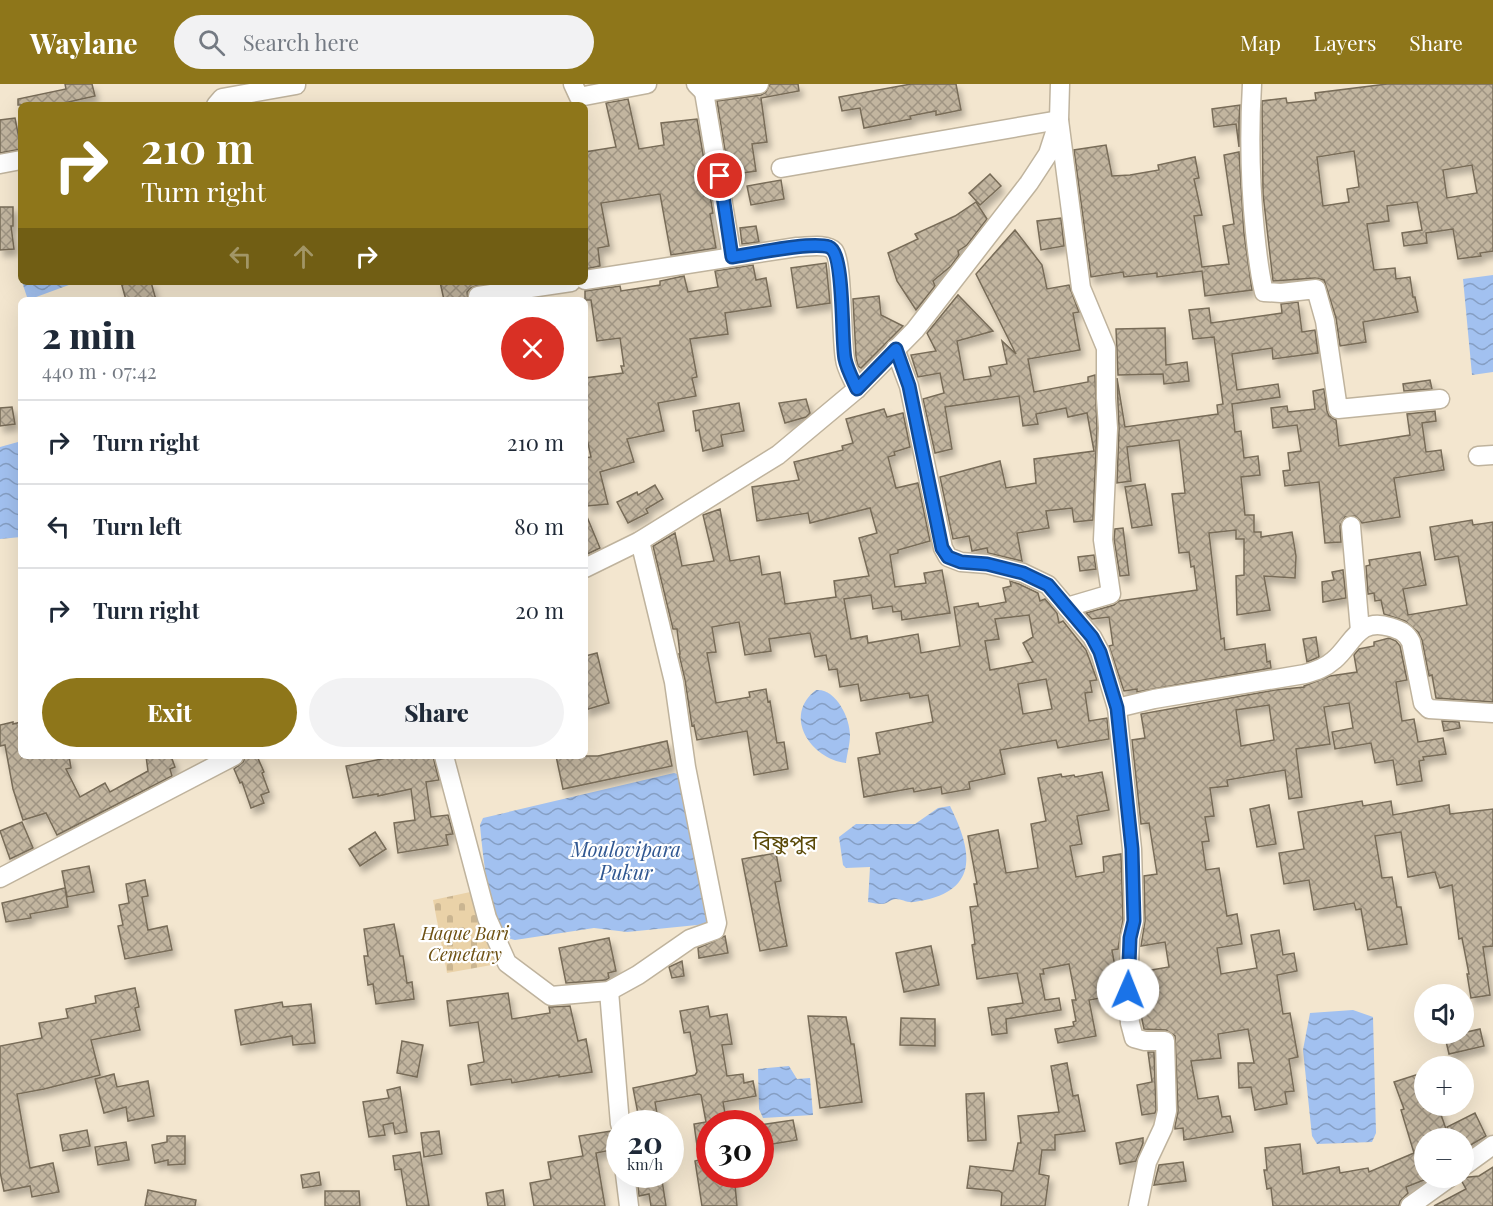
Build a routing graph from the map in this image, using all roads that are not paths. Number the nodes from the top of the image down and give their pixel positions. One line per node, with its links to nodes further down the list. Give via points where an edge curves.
1 (573, 84): 2 (street, via 579,97)
2 (647, 84)
3 (759, 84): 7 (street)
4 (1060, 84): 9 (street)
5 (1252, 84): 19 (street, via 1251,189 1264,292 1316,290 1325,321 1338,409)
6 (296, 85): 8 (street, via 222,98)
7 (700, 88): 13 (street)
8 (219, 102)
9 (1059, 120): 12 (street); 17 (street, via 1048,154 1029,183); 23 (street, via 1081,288 1106,348 1108,428 1103,540 1111,594)
10 (18, 161): 11 (street)
11 (0, 164)
12 (780, 168)
13 (732, 257): 14 (street); 18 (street, via 797,247 833,250 840,276 845,361)
14 (588, 280)
15 (551, 285): 16 (street)
16 (478, 296)
17 (896, 349): 18 (street); 23 (street, via 909,386 942,548 948,557 961,562 1023,573 1048,585)
18 (857, 389): 21 (street, via 778,455)
19 (1440, 399)
20 (1351, 526): 24 (street)
21 (640, 541): 22 (street); 30 (street, via 674,682 686,767 717,923 715,930 690,939)
22 (588, 567)
23 (1067, 607): 25 (street, via 1100,652)
24 (1360, 631): 25 (street, via 1335,659 1305,674); 26 (street, via 1384,625 1408,636 1423,703 1429,709)
25 (1117, 708): 37 (street, via 1132,849 1130,1023 1134,1038 1165,1041 1167,1111 1147,1162)
26 (1493, 713)
27 (228, 759): 29 (street)
28 (445, 759): 30 (street, via 487,918 507,963 551,996)
29 (0, 878)
30 (609, 991): 31 (street)
31 (619, 1110)
32 (1493, 1144): 33 (street)
33 (1474, 1158)
34 (627, 1188): 36 (street)
35 (1435, 1188): 38 (street)
36 (629, 1206)
37 (1138, 1206)
38 (1410, 1206)

